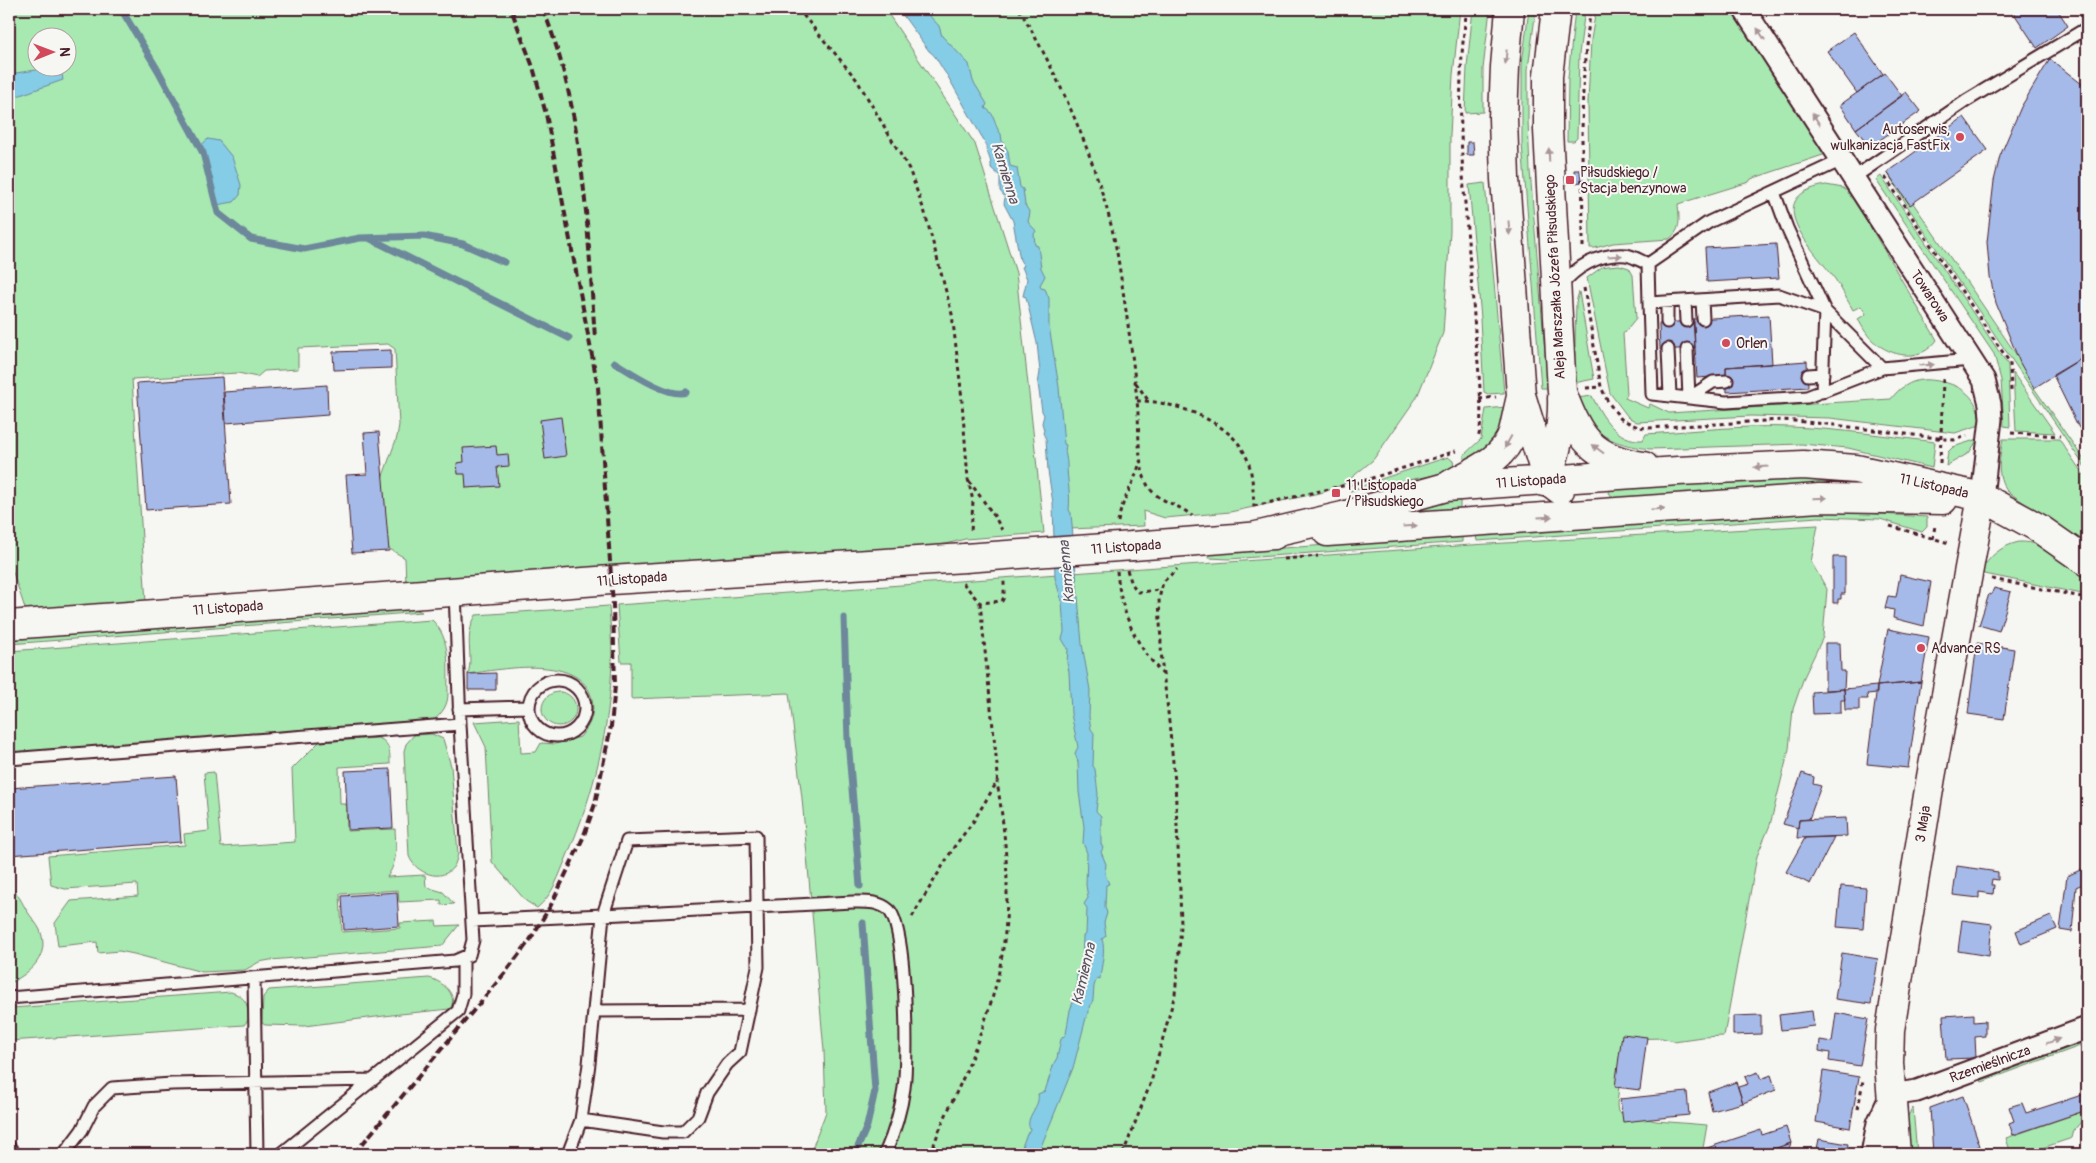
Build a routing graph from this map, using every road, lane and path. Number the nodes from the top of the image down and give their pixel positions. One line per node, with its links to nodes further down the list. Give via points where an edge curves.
1 (798, 9): 61 (path, via 856,80 909,169 925,213 952,314 961,389 968,479 973,501)
2 (1018, 9): 31 (path, via 1060,87 1102,195 1119,264)
3 (1467, 9): 38 (path, via 1462,68 1463,174)
4 (1510, 9): 35 (street, one-way to 35, via 1504,118)
5 (1556, 9): 14 (street, Aleja Marszałka Józefa Piłsudskiego, one-way to 5, via 1548,130 1548,76)
6 (1591, 9): 13 (path, via 1582,101)
7 (1744, 9): 9 (street, Towarowa, one-way to 7)
8 (2087, 28): 9 (lane)
9 (1847, 169): 11 (lane); 25 (street, Towarowa)
10 (1883, 174): 27 (path)
11 (1774, 192): 12 (lane, via 1709,222); 19 (lane)
12 (1648, 264): 13 (lane, one-way to 12, via 1606,256 1627,255); 18 (lane)
13 (1582, 266): 14 (lane); 44 (path, via 1601,387 1608,402 1626,423 1648,428 1783,420)
14 (1556, 291): 33 (street, Aleja Marszałka Józefa Piłsudskiego)
15 (1702, 300): 16 (lane); 19 (lane, via 1778,295); 20 (lane)
16 (1685, 301): 17 (lane); 21 (lane)
17 (1667, 302): 18 (lane); 22 (lane)
18 (1649, 303): 36 (lane, via 1652,394)
19 (1825, 311): 28 (lane); 30 (lane)
20 (1703, 319)
21 (1686, 321)
22 (1667, 322)
23 (1687, 349): 37 (lane)
24 (1668, 350): 36 (lane)
25 (1971, 360): 26 (lane); 52 (street, Towarowa, via 1984,380 1990,404 1991,432)
26 (1943, 363): 28 (lane, one-way to 26); 44 (path)
27 (2010, 363)
28 (1882, 368): 34 (lane)
29 (1808, 374): 30 (lane)
30 (1823, 374): 34 (lane)
31 (1134, 380): 39 (path); 40 (path)
32 (1727, 381): 37 (lane, via 1713,382)
33 (1562, 392): 48 (street, Aleja Marszałka Józefa Piłsudskiego, one-way to 33, via 1626,464 1610,458 1583,437 1573,422); 49 (street, via 1559,436)
34 (1822, 392): 37 (lane, via 1807,397 1726,402)
35 (1510, 396): 38 (path); 49 (street); 50 (street, one-way to 50, via 1512,433 1504,449 1493,460)
36 (1670, 396): 37 (lane)
37 (1689, 398)
38 (1479, 399): 45 (path, via 1480,428)
39 (1148, 400): 40 (path); 51 (path, via 1174,406 1225,429 1245,452)
40 (1137, 401): 59 (path, via 1140,458 1147,485 1166,502 1191,514 1198,524)
41 (1971, 434): 44 (path, via 1954,440)
42 (2014, 434): 43 (path)
43 (2060, 436)
44 (1941, 438): 47 (path)
45 (1475, 442)
46 (1463, 448): 53 (path, via 1360,482)
47 (1939, 468)
48 (1678, 471): 49 (street, 11 Listopada); 52 (street, 11 Listopada, one-way to 48, via 1856,469 1803,465)
49 (1547, 480): 50 (street, 11 Listopada); 54 (street, via 1572,498); 56 (street)
50 (1446, 488): 57 (street, 11 Listopada)
51 (1253, 492)
52 (1982, 497): 54 (street, 11 Listopada, one-way to 52, via 1819,498 1937,500); 63 (street, via 2037,527); 91 (street, 3 Maja, via 1932,767 1891,1021)
53 (1254, 506)
54 (1609, 512): 56 (street, 11 Listopada, one-way to 54)
55 (1935, 520): 58 (path)
56 (1478, 522): 57 (street, 11 Listopada, one-way to 56)
57 (1256, 536): 59 (street, 11 Listopada)
58 (1933, 539)
59 (1202, 541): 61 (street, 11 Listopada, bridge)
60 (1327, 556): 62 (path)
61 (965, 558): 68 (street, 11 Listopada)
62 (1280, 559)
63 (2087, 562)
64 (1184, 564): 67 (path, via 1167,577)
65 (1985, 578): 70 (path)
66 (965, 586): 72 (path)
67 (1161, 590): 69 (path); 101 (path, via 1162,666 1175,782 1180,944 1173,1002 1151,1082)
68 (455, 591): 73 (street, 11 Listopada); 75 (lane)
69 (1138, 592)
70 (2087, 598)
71 (1000, 602): 72 (path)
72 (980, 603): 78 (path)
73 (9, 624)
74 (530, 707): 74 (lane, via 535,691 548,681 556,680 572,684 583,696 585,704 577,727 554,736 539,729); 75 (lane)
75 (459, 709): 76 (lane)
76 (460, 724): 77 (lane); 81 (lane)
77 (9, 759)
78 (997, 782): 82 (path); 100 (path, via 1006,845 1005,927 1000,968 970,1062)
79 (757, 907): 80 (lane); 80 (lane, via 756,836 628,841); 82 (lane, via 880,904 895,921); 86 (lane, via 758,968)
80 (603, 915): 81 (lane); 87 (lane)
81 (472, 921): 83 (lane, via 472,949)
82 (900, 938): 99 (lane, via 907,1067 898,1117)
83 (463, 959): 84 (lane); 89 (lane, via 463,994 458,1011)
84 (254, 979): 85 (lane); 90 (lane)
85 (9, 998)
86 (749, 1010): 87 (lane); 92 (lane, via 740,1052 727,1064 707,1093 698,1117 683,1132)
87 (594, 1011): 92 (lane)
88 (2087, 1028): 91 (street, Rzemieślnicza, one-way to 88, via 1917,1092)
89 (372, 1080): 90 (lane); 97 (lane)
90 (256, 1083): 95 (lane, via 112,1088 94,1106 82,1130); 96 (lane)
91 (1891, 1095): 102 (street, via 1878,1123); 103 (street, 3 Maja)
92 (581, 1120): 98 (lane)
93 (9, 1147): 94 (lane)
94 (15, 1154)
95 (64, 1154)
96 (257, 1154)
97 (281, 1154)
98 (568, 1154)
99 (885, 1154)
100 (931, 1154)
101 (1123, 1154)
102 (1872, 1154)
103 (1896, 1154)

